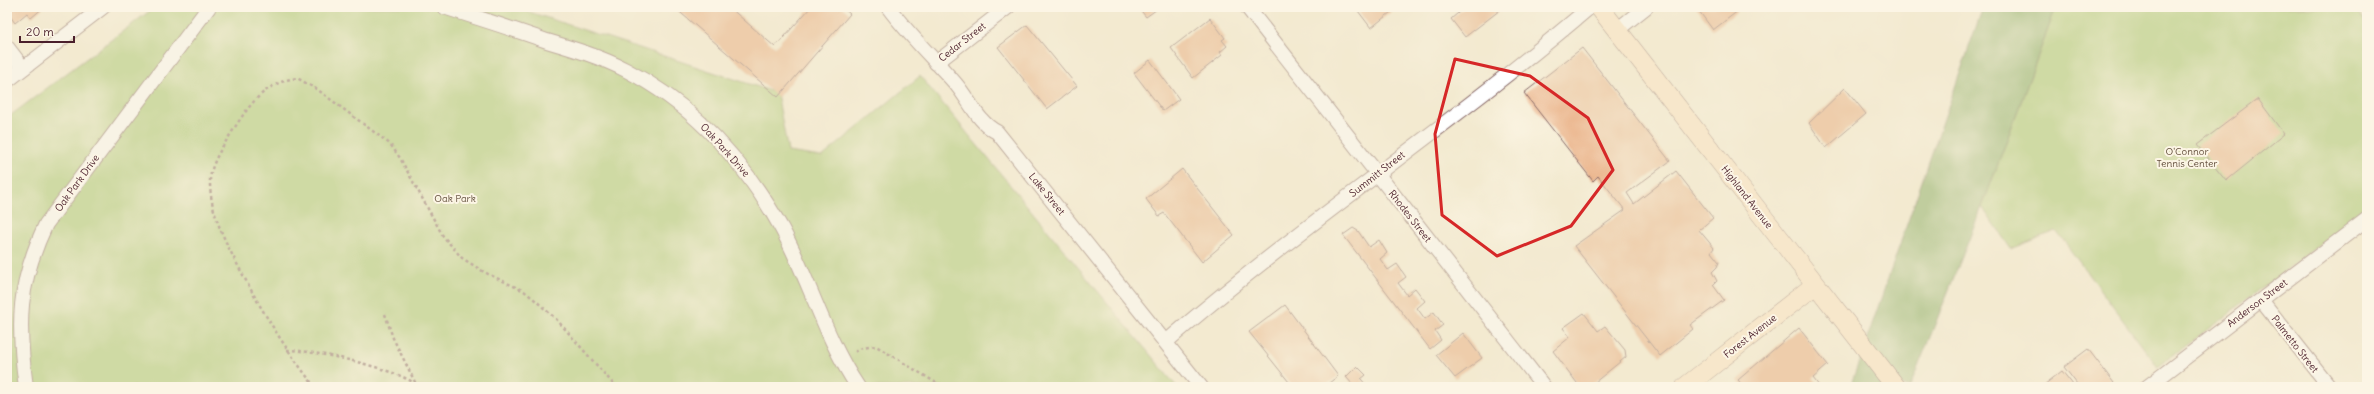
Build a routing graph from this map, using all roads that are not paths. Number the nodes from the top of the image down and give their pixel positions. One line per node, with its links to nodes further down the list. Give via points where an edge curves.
1 (103, 7): 13 (street)
2 (209, 7): 20 (street, Oak Park Drive, via 43,230 34,249 20,306)
3 (444, 7): 21 (street, Oak Park Drive, via 585,53 626,70 662,90 692,114 750,177 782,230 825,327)
4 (888, 7): 12 (street, Lake Street)
5 (1008, 7): 12 (street, Cedar Street)
6 (1246, 7): 15 (street, Rhodes Street)
7 (1590, 7): 15 (street, Summitt Street, via 1545,45)
8 (1599, 7): 10 (main road, Highland Avenue)
9 (1646, 7): 10 (street)
10 (1617, 30): 17 (main road, Highland Avenue)
11 (7, 47): 13 (street)
12 (936, 62): 19 (street, Lake Street, via 956,84 988,128 997,132)
13 (23, 68): 14 (street)
14 (7, 81)
15 (1377, 174): 19 (street, Summitt Street); 23 (street, Rhodes Street)
16 (2367, 219): 18 (street, Anderson Street)
17 (1815, 285): 24 (main road, Forest Avenue); 25 (main road, Highland Avenue)
18 (2261, 300): 26 (street, Anderson Street); 27 (street, Palmetto Street)
19 (1166, 342): 22 (street, Lake Street)
20 (26, 387)
21 (858, 387)
22 (1201, 387)
23 (1544, 387)
24 (1685, 387)
25 (1896, 387)
26 (2147, 387)
27 (2330, 387)

